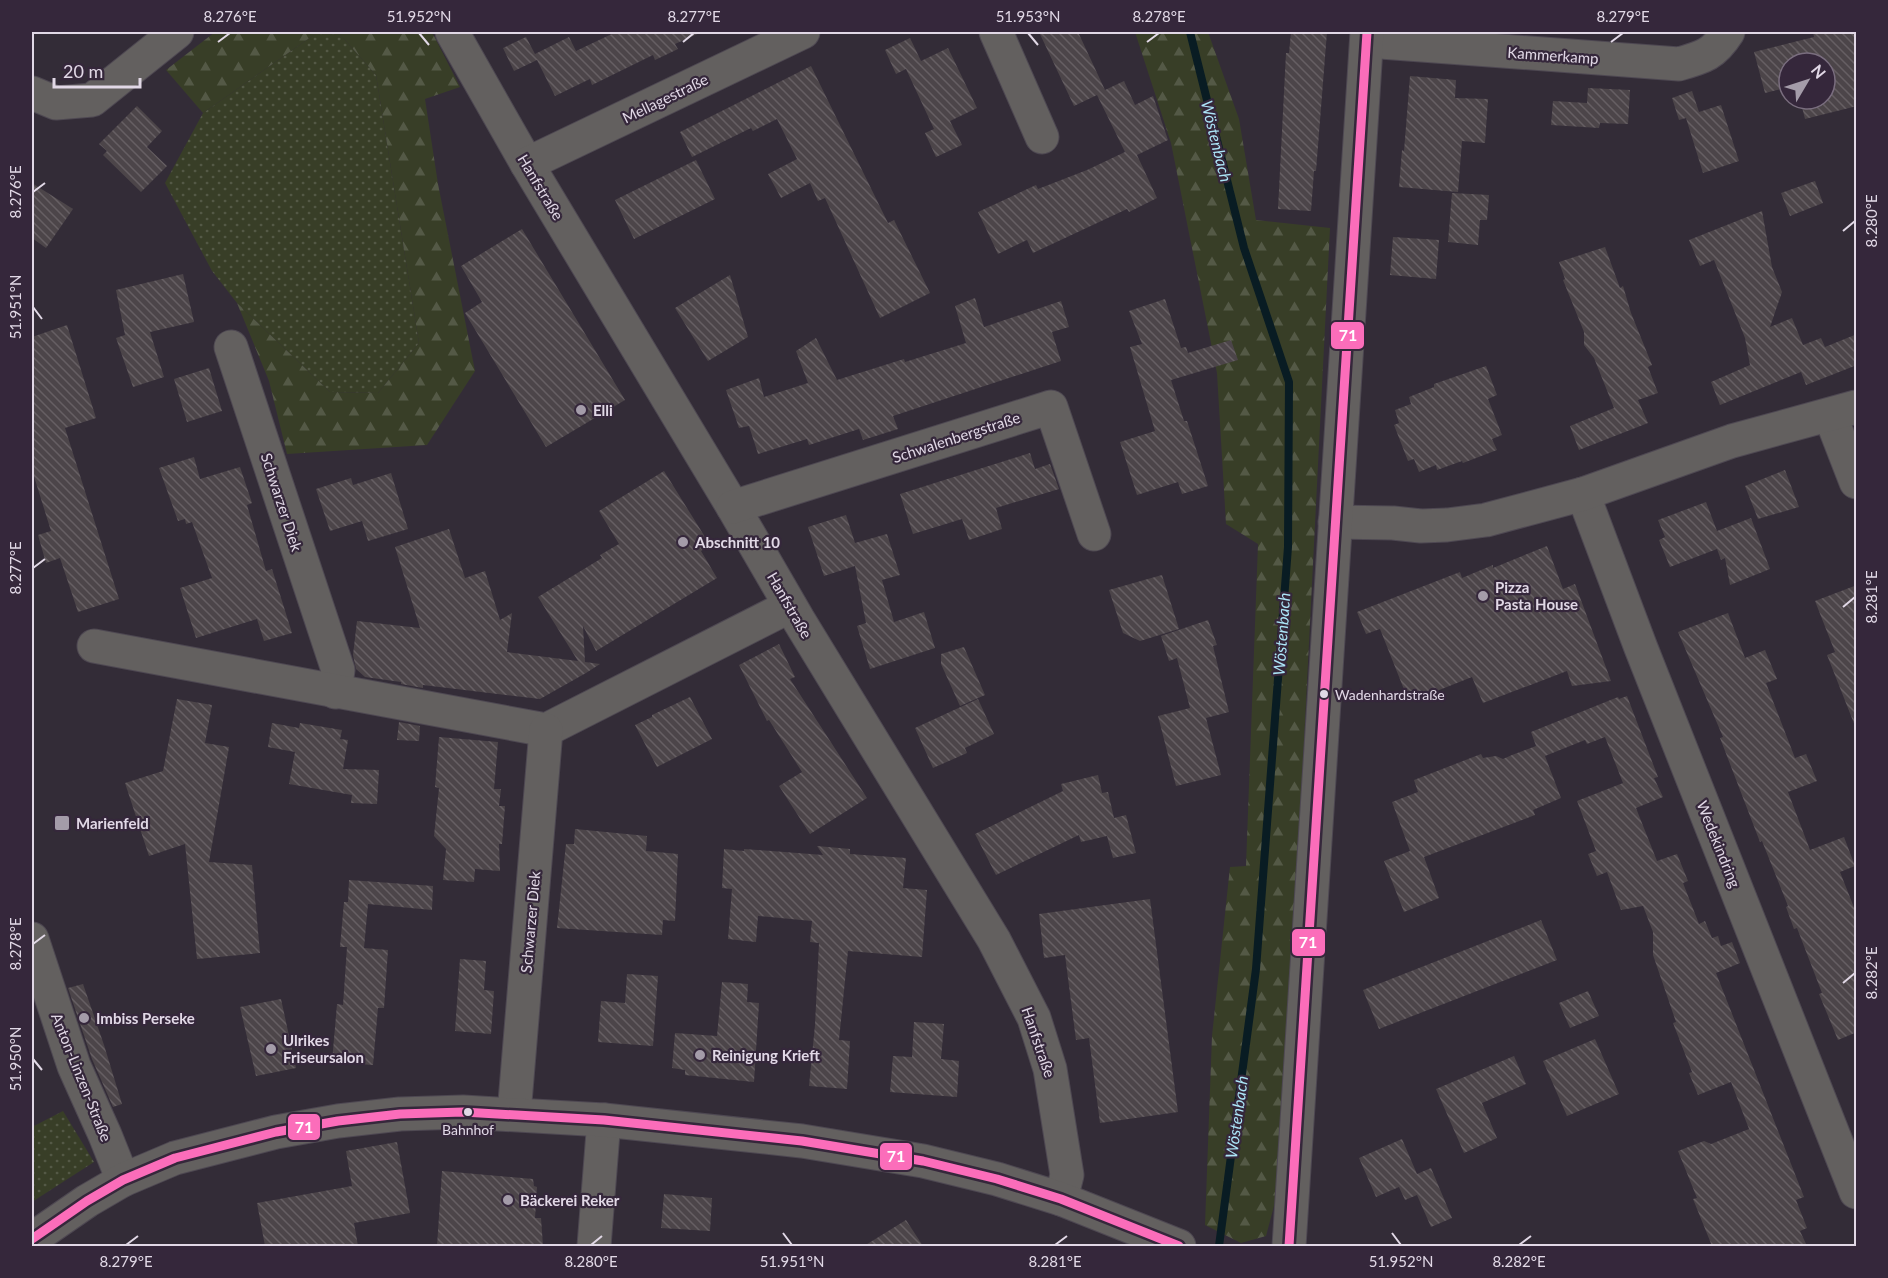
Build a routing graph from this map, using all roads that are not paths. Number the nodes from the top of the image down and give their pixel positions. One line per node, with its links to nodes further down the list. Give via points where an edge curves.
1 (452, 32): 9 (street, Hanfstraße)
2 (803, 32): 9 (street, Mellagestraße)
3 (996, 32): 8 (street)
4 (1728, 32): 5 (street, Kammerkamp, via 1719,46 1702,58 1679,64)
5 (1367, 36): 15 (street)
6 (156, 38): 7 (street, via 92,100 56,103)
7 (32, 93)
8 (1042, 137)
9 (527, 164): 14 (street, Hanfstraße)
10 (231, 347): 19 (street, Schwarzer Diek, via 338,670)
11 (1843, 411): 12 (street); 13 (street, via 1732,441)
12 (1857, 482)
13 (1583, 494): 15 (street, via 1486,520 1447,525); 25 (street, Wedekindring)
14 (733, 507): 16 (street, Schwalenbergstraße, via 1051,407); 17 (street, Hanfstraße)
15 (1335, 522): 30 (street)
16 (1094, 534)
17 (790, 606): 20 (street); 26 (street, Hanfstraße, via 994,940 1034,1018 1050,1069 1062,1134 1067,1175)
18 (94, 646): 19 (street)
19 (334, 692): 20 (street)
20 (546, 730): 22 (street, Schwarzer Diek)
21 (32, 939): 24 (street, Anton-Linzen-Straße, via 74,1066)
22 (514, 1114): 23 (street); 24 (street, via 400,1114 338,1121 210,1148)
23 (604, 1120): 26 (street, via 850,1148 923,1161); 28 (street)
24 (123, 1180): 27 (street)
25 (1857, 1192)
26 (1061, 1199): 29 (street)
27 (32, 1239)
28 (594, 1246)
29 (1179, 1246)
30 (1289, 1246)

